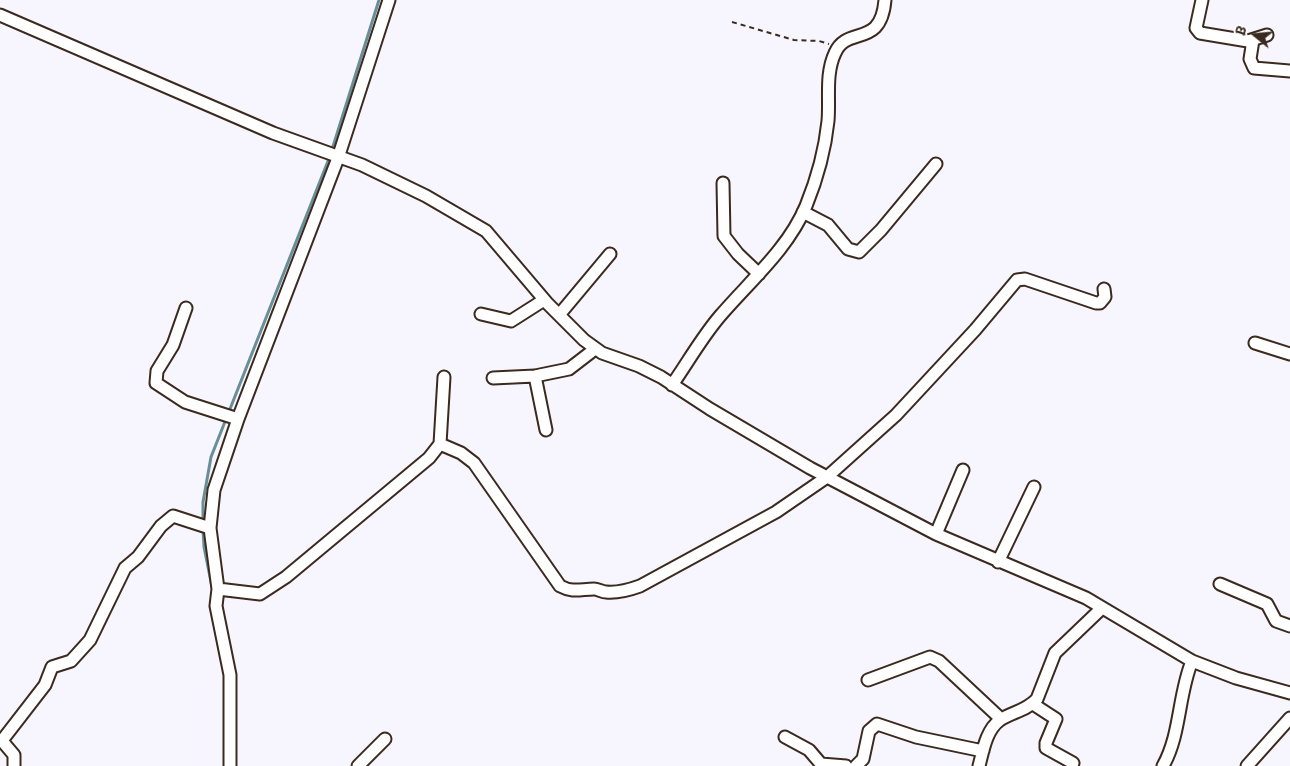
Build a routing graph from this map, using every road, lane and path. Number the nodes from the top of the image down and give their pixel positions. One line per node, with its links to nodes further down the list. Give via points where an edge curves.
1 (389, 0): 10 (street)
2 (885, 0): 8 (street, via 882,20 875,29)
3 (1202, 0): 7 (street, via 1197,31)
4 (0, 15): 10 (street)
5 (732, 22): 8 (path, via 800,42 819,41)
6 (1267, 35): 7 (street)
7 (1253, 40): 9 (street, via 1250,60 1254,68)
8 (838, 48): 13 (street, via 830,71 823,150)
9 (1290, 71)
10 (331, 155): 17 (street, via 382,174 478,225 494,239); 28 (street)
11 (936, 164): 13 (street, via 859,252 848,250 828,225)
12 (723, 183): 15 (street, via 724,236)
13 (803, 212): 15 (street)
14 (610, 254): 20 (street)
15 (759, 274): 27 (street, via 718,318)
16 (1104, 289): 32 (street, via 1105,297 1096,303 1025,279 1017,280 896,415)
17 (544, 300): 19 (street, via 511,321); 20 (street)
18 (186, 308): 28 (street, via 173,345 159,366 156,383 185,402)
19 (481, 314)
20 (558, 315): 22 (street)
21 (1255, 343): 23 (street)
22 (596, 348): 24 (street, via 569,369); 27 (street, via 639,366)
23 (1290, 354)
24 (535, 376): 26 (street); 29 (street)
25 (444, 378): 30 (street)
26 (493, 378)
27 (672, 385): 32 (street)
28 (232, 418): 34 (street)
29 (546, 430)
30 (440, 444): 32 (street, via 474,463 560,586 569,591 595,589 617,592 640,586 776,512); 38 (street, via 429,458 286,578 260,594)
31 (963, 470): 35 (street)
32 (827, 477): 35 (street)
33 (1034, 487): 36 (street)
34 (203, 527): 38 (street); 52 (street, via 173,516 125,568 90,640 71,661 52,667 45,685 4,738 14,755)
35 (936, 534): 36 (street)
36 (998, 562): 39 (street, via 1086,598)
37 (1220, 584): 40 (street, via 1267,604 1276,621)
38 (218, 590): 53 (street, via 216,606 230,683)
39 (1102, 608): 41 (street); 44 (street, via 1055,653 1037,699)
40 (1290, 626)
41 (1192, 661): 43 (street, via 1236,678); 58 (street, via 1184,682 1175,736)
42 (868, 680): 46 (street, via 930,657 939,661)
43 (1290, 693)
44 (1032, 704): 46 (street); 50 (street, via 1056,719 1046,748)
45 (1290, 718): 59 (street)
46 (1001, 719): 49 (street, via 991,730)
47 (785, 737): 51 (street, via 809,750)
48 (385, 739): 54 (street)
49 (983, 751): 56 (street, via 916,738 875,725 869,730 862,762); 57 (street)
50 (1073, 763)
51 (821, 765): 55 (street)
52 (14, 766)
53 (230, 766)
54 (358, 766)
55 (846, 766)
56 (856, 766)
57 (979, 766)
58 (1164, 766)
59 (1247, 766)

